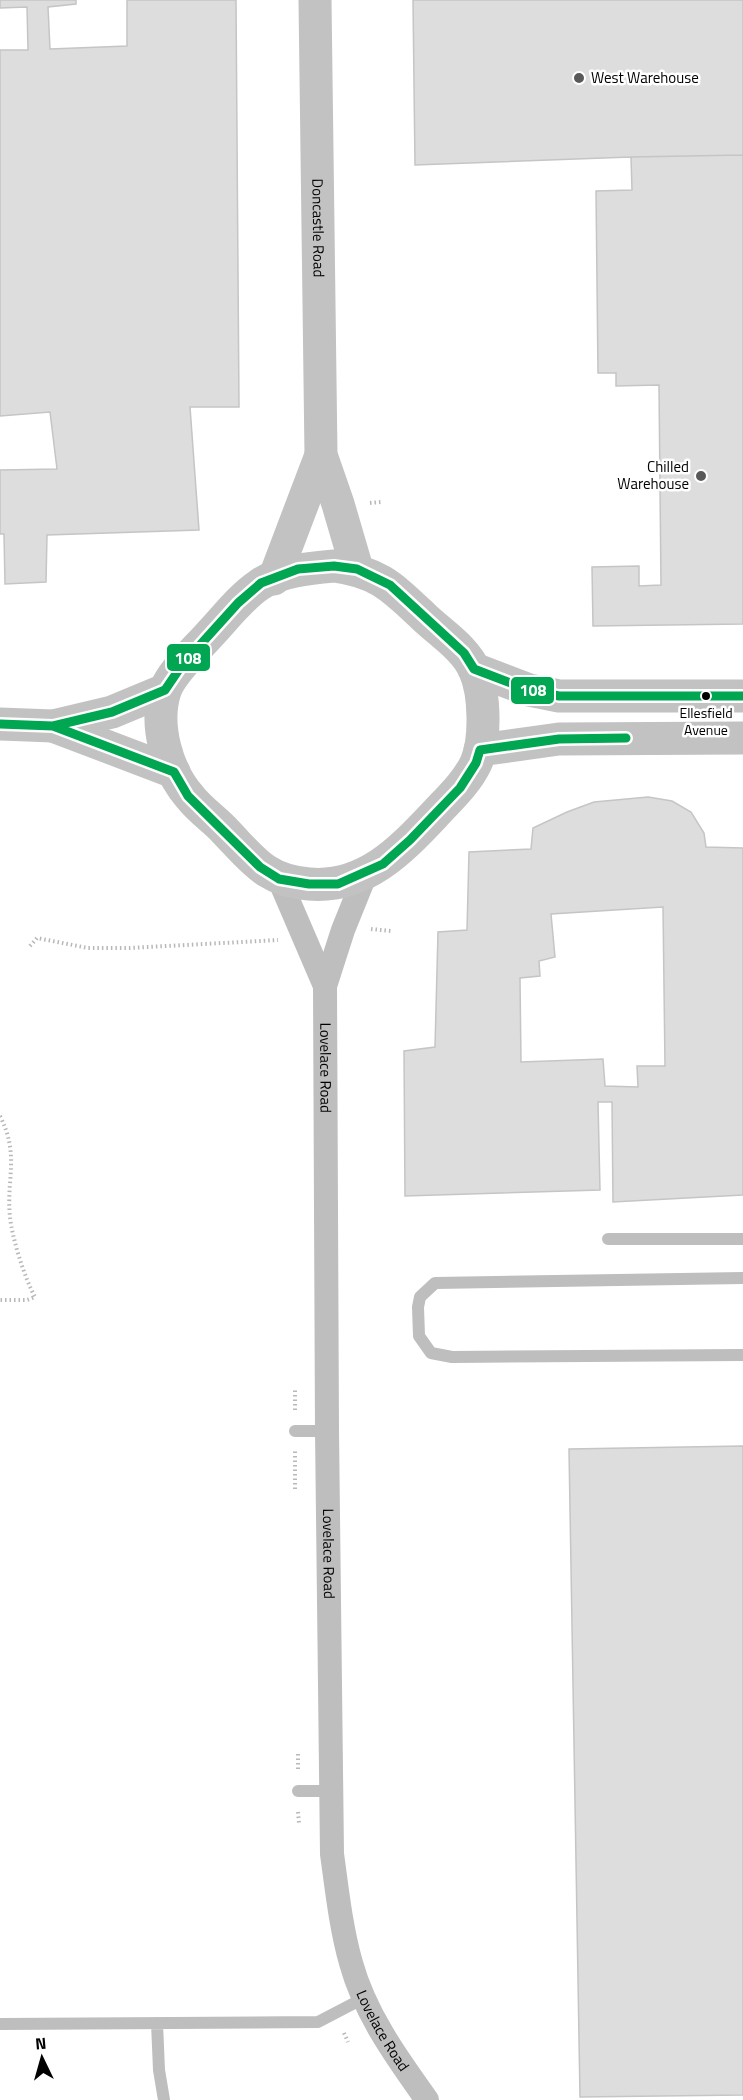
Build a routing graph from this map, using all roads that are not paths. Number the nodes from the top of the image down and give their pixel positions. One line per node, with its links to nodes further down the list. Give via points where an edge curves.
1 (315, 0): 2 (street, Doncastle Road)
2 (321, 455): 3 (street, Doncastle Road); 4 (street, Doncastle Road)
3 (357, 569): 4 (street, via 298,569); 5 (street, via 390,585 464,653)
4 (274, 579): 6 (street, via 261,583 238,603 182,665)
5 (474, 669): 7 (street, via 529,690 559,696); 11 (street, via 482,709)
6 (165, 690): 9 (street, via 112,712); 12 (street, via 162,730)
7 (743, 696)
8 (0, 724): 9 (street)
9 (53, 726): 12 (street)
10 (743, 738): 11 (street, via 559,739)
11 (480, 750): 13 (street, via 460,788 410,840)
12 (174, 772): 14 (street, via 188,796 260,867)
13 (366, 873): 14 (street, via 338,884); 15 (street, Lovelace Road)
14 (279, 879): 15 (street, Lovelace Road)
15 (325, 986): 21 (street, Lovelace Road)
16 (608, 1239): 17 (lane)
17 (743, 1239)
18 (743, 1278): 19 (lane, via 435,1283 420,1298 418,1307 419,1336 430,1353 452,1357)
19 (743, 1354)
20 (295, 1431): 21 (lane)
21 (327, 1431): 23 (street, Lovelace Road)
22 (298, 1791): 23 (lane)
23 (331, 1791): 24 (street, Lovelace Road, via 332,1854 341,1918 351,1964)
24 (364, 1998): 25 (lane, via 318,2022); 28 (street, Lovelace Road)
25 (157, 2023): 26 (lane); 27 (lane)
26 (0, 2024)
27 (164, 2100)
28 (427, 2100)

